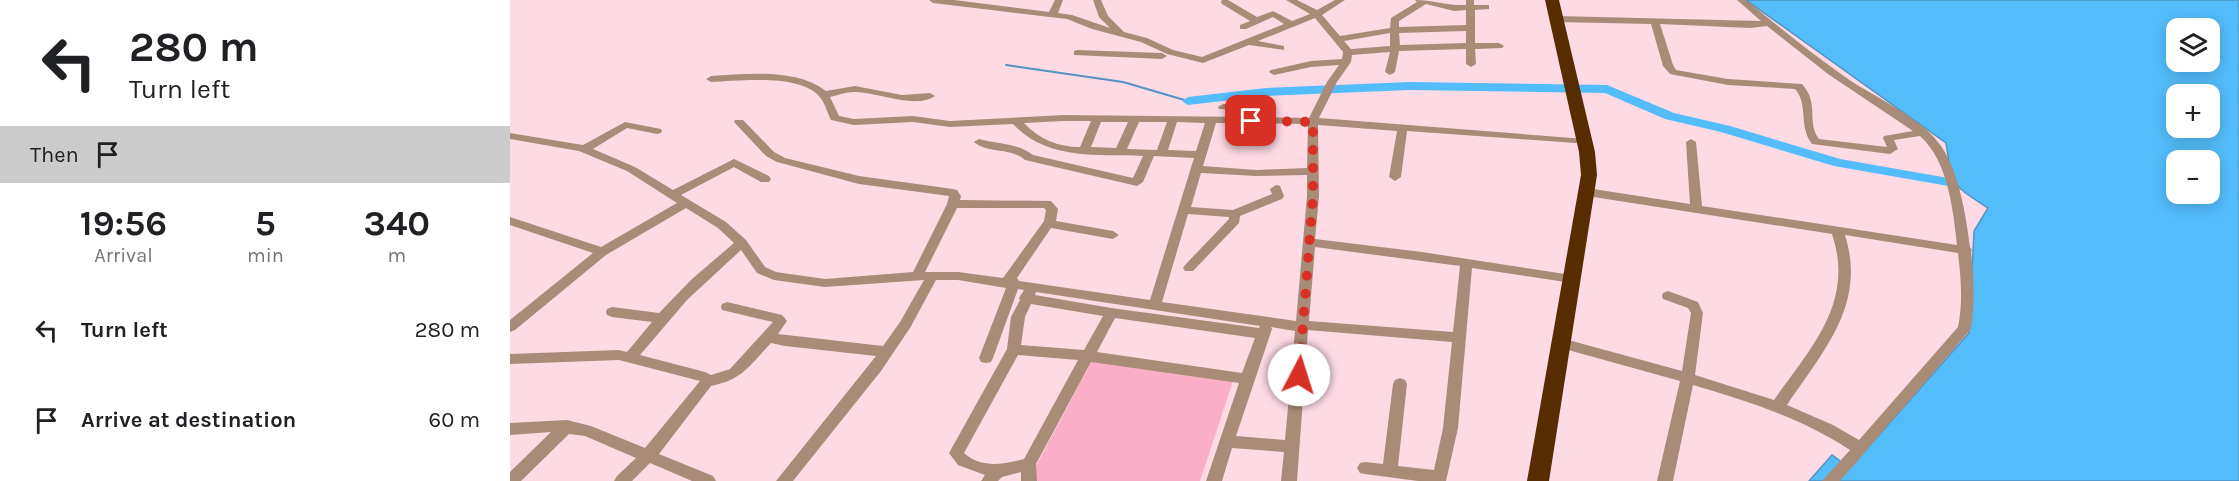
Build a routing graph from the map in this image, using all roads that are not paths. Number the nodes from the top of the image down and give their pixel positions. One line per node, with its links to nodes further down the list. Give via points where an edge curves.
1 (933, 0): 9 (street)
2 (1059, 0): 15 (street)
3 (1097, 0): 25 (street, via 1107,22)
4 (1290, 0): 16 (street)
5 (1341, 0): 16 (street)
6 (1423, 0): 12 (street, via 1444,6); 24 (street, via 1396,17)
7 (1552, 0): 17 (highway)
8 (1741, 0): 20 (street)
9 (950, 1): 11 (street)
10 (1225, 2): 18 (street)
11 (981, 3): 13 (street)
12 (1470, 4): 14 (street); 23 (street)
13 (1021, 5): 15 (street)
14 (1486, 7)
15 (1053, 14): 25 (street)
16 (1317, 14): 21 (street); 26 (street)
17 (1557, 19): 19 (street); 55 (highway)
18 (1257, 21): 21 (street, via 1273,14); 22 (street)
19 (1655, 21): 20 (street); 52 (street, via 1673,72 1712,81 1801,87 1808,101 1810,134 1816,142 1890,151 1893,149 1888,138)
20 (1769, 23): 52 (street)
21 (1291, 24): 27 (street)
22 (1243, 27)
23 (1470, 28): 24 (street); 28 (street)
24 (1393, 30): 26 (street); 31 (street)
25 (1121, 33): 33 (street)
26 (1340, 39): 34 (street)
27 (1250, 42): 30 (street); 33 (street, via 1203,60)
28 (1470, 46): 29 (street); 31 (street); 35 (street)
29 (1499, 46)
30 (1281, 48)
31 (1395, 49): 34 (street); 37 (street)
32 (1077, 52): 33 (street)
33 (1162, 56)
34 (1347, 57): 36 (street); 49 (street)
35 (1471, 64)
36 (1274, 72)
37 (1390, 72)
38 (711, 78): 39 (street, via 784,79 815,88)
39 (823, 95): 40 (street, via 855,89 902,98); 45 (street, via 835,118 842,121)
40 (930, 96)
41 (1223, 107): 47 (street, via 1255,107)
42 (1097, 119): 43 (street); 45 (street); 58 (street)
43 (1134, 119): 44 (street); 59 (street)
44 (1173, 120): 46 (street); 60 (street)
45 (1016, 121): 58 (street, via 1050,146)
46 (1211, 121): 47 (street); 61 (street)
47 (1251, 121): 49 (street)
48 (739, 122): 70 (street, via 781,160 859,180 947,191 955,196)
49 (1313, 122): 50 (street); 63 (street)
50 (1402, 129): 55 (street); 64 (street)
51 (657, 131): 57 (street, via 625,126)
52 (1920, 133): 80 (street, via 1937,147 1946,166)
53 (510, 136): 57 (street)
54 (978, 142): 60 (street, via 1022,150 1029,158 1137,182)
55 (1585, 142): 67 (highway, via 1589,162)
56 (1691, 142): 71 (street)
57 (584, 148): 68 (street)
58 (1084, 150): 59 (street)
59 (1120, 152): 60 (street)
60 (1156, 153): 61 (street)
61 (1201, 155): 62 (street)
62 (1197, 169): 63 (street); 72 (street)
63 (1313, 171): 79 (street)
64 (1395, 177)
65 (765, 179): 68 (street, via 734,162)
66 (1276, 189): 73 (street, via 1278,196)
67 (1587, 192): 71 (street); 86 (highway)
68 (673, 194): 69 (street)
69 (687, 202): 78 (street); 81 (street)
70 (953, 204): 75 (street, via 1047,204 1053,213); 85 (street)
71 (1696, 209): 76 (street)
72 (1184, 210): 73 (street); 91 (street)
73 (1234, 214): 83 (street, via 1235,220)
74 (510, 221): 81 (street)
75 (1047, 224): 77 (street); 87 (street)
76 (1837, 230): 80 (street); 112 (street, via 1846,264 1840,305)
77 (1113, 235)
78 (742, 243): 85 (street, via 761,270 797,281 846,282); 95 (street)
79 (1308, 243): 82 (street); 96 (street)
80 (1966, 250): 117 (street, via 1969,309 1964,329)
81 (602, 252): 97 (street)
82 (1467, 263): 86 (street); 100 (street)
83 (1189, 268)
84 (933, 275): 85 (street); 87 (street); 103 (street)
85 (917, 276)
86 (1572, 279): 101 (highway)
87 (1011, 282): 88 (street); 107 (street)
88 (1033, 285): 90 (street); 91 (street)
89 (1668, 297): 108 (street, via 1694,305 1697,313)
90 (1025, 298): 94 (street); 102 (street)
91 (1155, 305): 98 (street)
92 (727, 308): 99 (street, via 777,318 778,326)
93 (612, 312): 95 (street)
94 (1111, 313): 98 (street); 104 (street)
95 (661, 318): 105 (street)
96 (1303, 326): 98 (street); 100 (street); 116 (street)
97 (510, 327)
98 (1265, 328): 109 (street)
99 (768, 337): 103 (street); 110 (street, via 735,373)
100 (1459, 338): 123 (street, via 1448,435)
101 (1562, 343): 108 (street); 131 (highway)
102 (1014, 349): 104 (street); 122 (street, via 956,453 958,458)
103 (886, 352): 127 (street)
104 (1087, 356): 109 (street); 119 (street)
105 (631, 357): 106 (street, via 609,354); 110 (street, via 693,373)
106 (510, 358)
107 (986, 358)
108 (1688, 378): 112 (street); 132 (street)
109 (1248, 379): 115 (street)
110 (706, 381): 118 (street)
111 (1400, 384): 121 (street)
112 (1778, 406): 117 (street)
113 (567, 426): 114 (street); 118 (street); 124 (street)
114 (510, 429)
115 (1228, 442): 116 (street); 129 (street)
116 (1293, 447): 130 (street)
117 (1860, 449): 133 (street)
118 (648, 456): 125 (street); 126 (street)
119 (1029, 464): 122 (street); 128 (street)
120 (1365, 468): 121 (street)
121 (1390, 471): 123 (street)
122 (993, 477)
123 (1438, 479)
124 (511, 481)
125 (622, 481)
126 (708, 481)
127 (784, 481)
128 (1029, 481)
129 (1214, 481)
130 (1289, 481)
131 (1538, 481)
132 (1665, 481)
133 (1830, 481)

